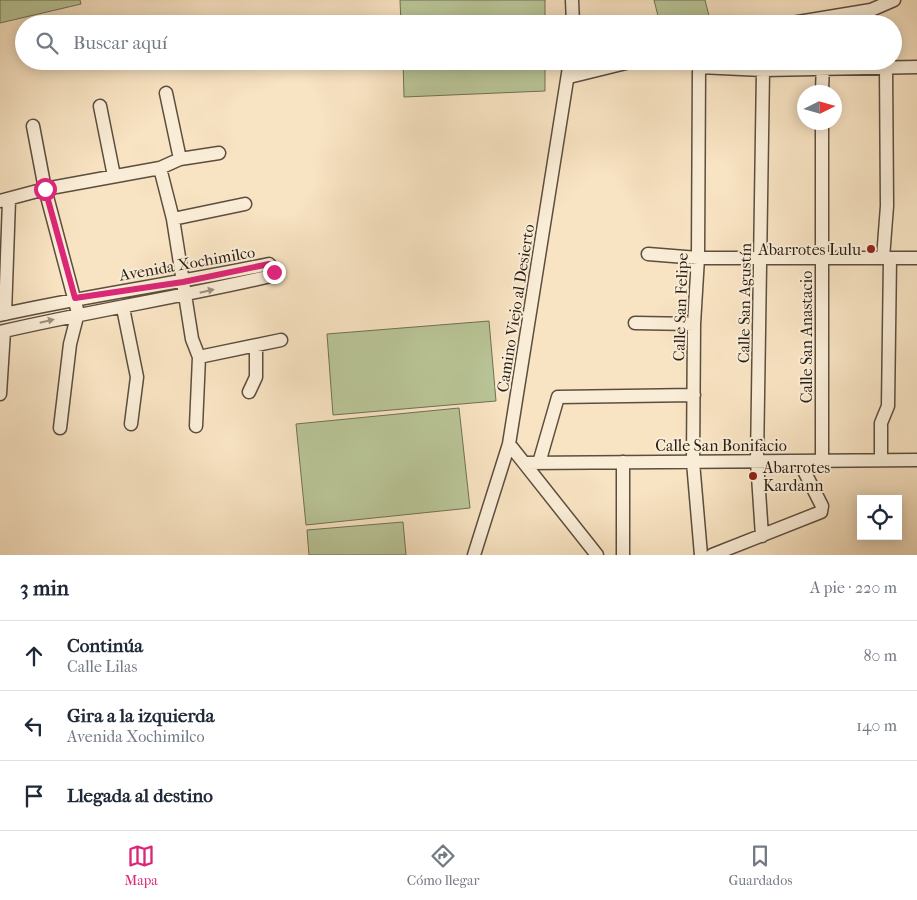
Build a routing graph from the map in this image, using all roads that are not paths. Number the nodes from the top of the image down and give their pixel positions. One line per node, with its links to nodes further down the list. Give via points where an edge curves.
1 (572, 0): 3 (street)
2 (894, 0): 4 (street)
3 (573, 15)
4 (850, 15)
5 (902, 67): 6 (street)
6 (917, 67)
7 (569, 70): 13 (street, Camino Viejo al Desierto)
8 (597, 70): 13 (street)
9 (696, 70): 28 (street, Calle San Felipe)
10 (763, 70): 31 (street, Calle San Agustín)
11 (823, 70): 14 (street)
12 (886, 70): 29 (street)
13 (569, 77): 51 (street, Camino Viejo al Desierto)
14 (822, 85)
15 (166, 93): 20 (street)
16 (100, 106): 22 (street)
17 (33, 126): 23 (street)
18 (822, 130): 32 (street, Calle San Anastacio)
19 (219, 153): 20 (street)
20 (180, 159): 21 (street)
21 (160, 168): 22 (street); 26 (street)
22 (114, 176): 23 (street)
23 (45, 189): 24 (street); 35 (street)
24 (4, 201): 38 (street)
25 (245, 204): 26 (street)
26 (173, 219): 33 (street)
27 (648, 254): 28 (street)
28 (698, 258): 31 (street); 40 (street, Calle San Felipe)
29 (886, 258): 30 (street); 32 (street); 52 (street, via 888,406 881,423)
30 (917, 258)
31 (761, 259): 32 (street); 54 (street, Calle San Agustín)
32 (822, 259): 56 (street, Calle San Anastacio)
33 (183, 282): 34 (street); 34 (street, Avenida Xochimilco, one-way to 33, via 271,276 273,268 269,264); 35 (street, Avenida Xochimilco)
34 (185, 296): 36 (street, Avenida Xochimilco); 44 (street, via 192,339)
35 (75, 298): 37 (street); 38 (street, Avenida Xochimilco)
36 (123, 308): 37 (street, Avenida Xochimilco); 48 (street, via 137,376)
37 (78, 313): 41 (street, Avenida Xochimilco, one-way to 37); 50 (street, via 70,344)
38 (3, 315)
39 (635, 323): 40 (street)
40 (694, 324): 47 (street, Calle San Felipe)
41 (2, 331): 46 (street)
42 (281, 340): 43 (street)
43 (256, 346): 44 (street); 45 (street, via 256,376)
44 (199, 357): 49 (street)
45 (249, 392)
46 (0, 394)
47 (694, 395): 58 (street, Calle San Felipe); 60 (street, via 558,397)
48 (131, 424)
49 (196, 426)
50 (60, 428)
51 (510, 444): 59 (street); 62 (street, Camino Viejo al Desierto)
52 (880, 460): 53 (street, Calle San Bonifacio); 56 (street, Calle San Bonifacio)
53 (917, 460)
54 (757, 461): 55 (street, Calle San Bonifacio); 58 (street, Calle San Bonifacio); 61 (street, Calle San Agustín)
55 (799, 461): 56 (street, Calle San Bonifacio); 61 (street, via 822,506 821,512)
56 (822, 461)
57 (623, 462): 58 (street, Calle San Bonifacio); 60 (street, Calle San Bonifacio); 64 (street)
58 (693, 462): 65 (street, Calle San Felipe)
59 (524, 463): 60 (street, Calle San Bonifacio); 63 (street)
60 (539, 463)
61 (762, 536): 66 (street)
62 (474, 555)
63 (597, 555)
64 (623, 555)
65 (701, 555)
66 (712, 555)

